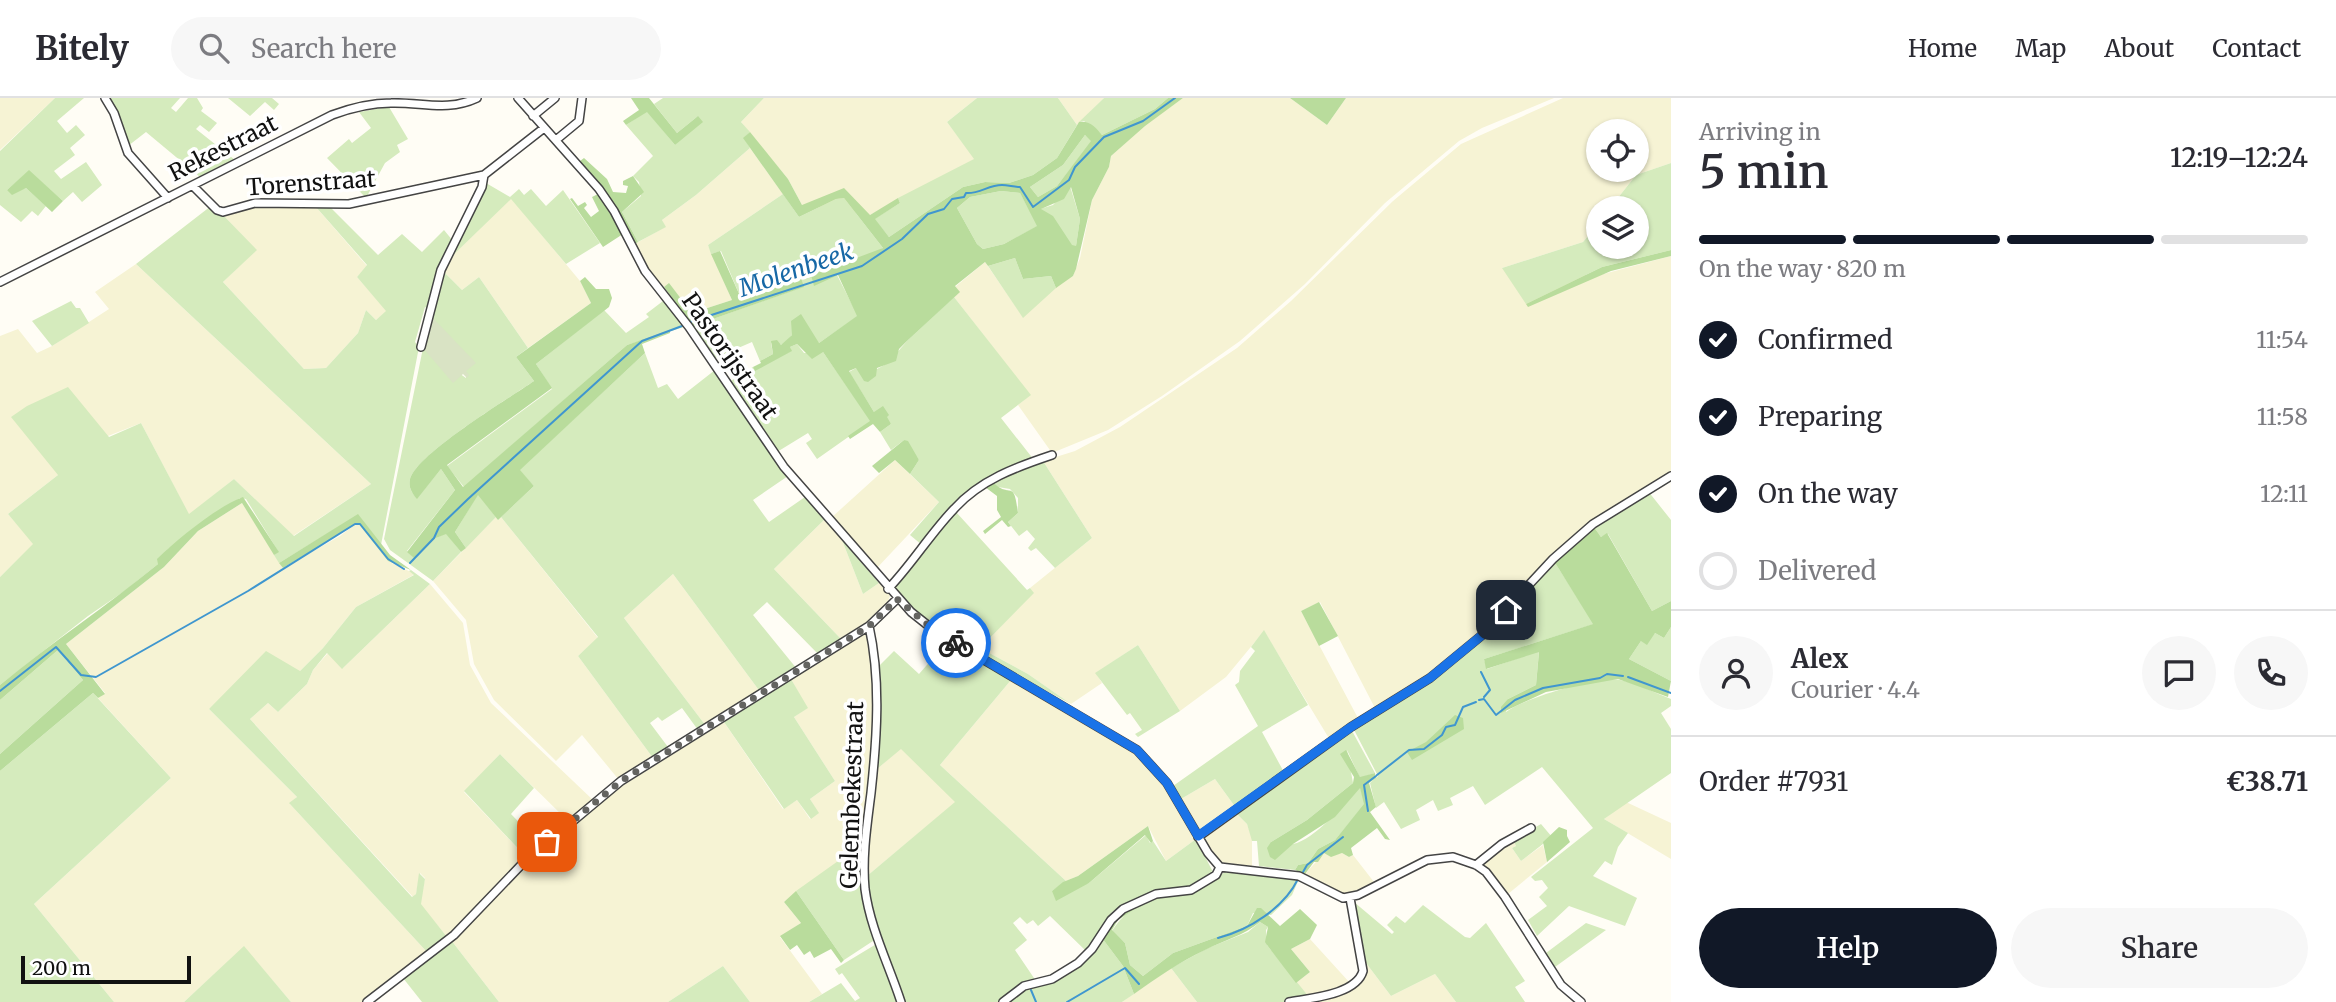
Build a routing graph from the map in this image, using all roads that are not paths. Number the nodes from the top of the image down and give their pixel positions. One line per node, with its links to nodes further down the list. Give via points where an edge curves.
1 (105, 98): 11 (street, via 128,153)
2 (477, 98): 10 (street, Rekestraat, via 444,107 391,103 346,110)
3 (518, 98): 6 (street, Pastorijstraat)
4 (555, 98): 6 (street)
5 (582, 98): 8 (street, via 579,121)
6 (533, 116): 7 (street, Pastorijstraat)
7 (544, 128): 8 (street, Pastorijstraat); 9 (street, Torenstraat)
8 (556, 141): 16 (street, Pastorijstraat, via 611,206 645,271 784,467)
9 (484, 175): 10 (street, Torenstraat, via 349,204 255,203 223,212); 13 (street, via 440,270)
10 (193, 186): 11 (street, Rekestraat)
11 (168, 198): 12 (street, Rekestraat)
12 (0, 282)
13 (421, 347)
14 (1052, 455): 16 (street, via 1014,468 976,489)
15 (1671, 476): 20 (street, via 1593,524 1553,559 1481,636 1430,678 1351,727)
16 (888, 589): 17 (street, Pastorijstraat)
17 (897, 599): 18 (street); 20 (street, Pastorijstraat, via 935,631 1137,750 1167,783)
18 (869, 626): 24 (street, via 621,781 532,856 454,935); 25 (street, Gelembekestraat, via 877,720 865,888)
19 (1531, 828): 21 (street)
20 (1198, 836): 22 (street, Pastorijstraat)
21 (1476, 864): 23 (street, via 1453,857 1427,860); 28 (street, via 1504,897 1561,985)
22 (1220, 867): 23 (street, via 1290,874); 26 (street, via 1216,875 1191,890 1156,894 1123,909 1078,963 1052,979 1024,986)
23 (1350, 898): 27 (street, via 1363,971 1360,978 1350,986)
24 (367, 1002)
25 (901, 1002)
26 (1003, 1002)
27 (1289, 1002)
28 (1581, 1002)

